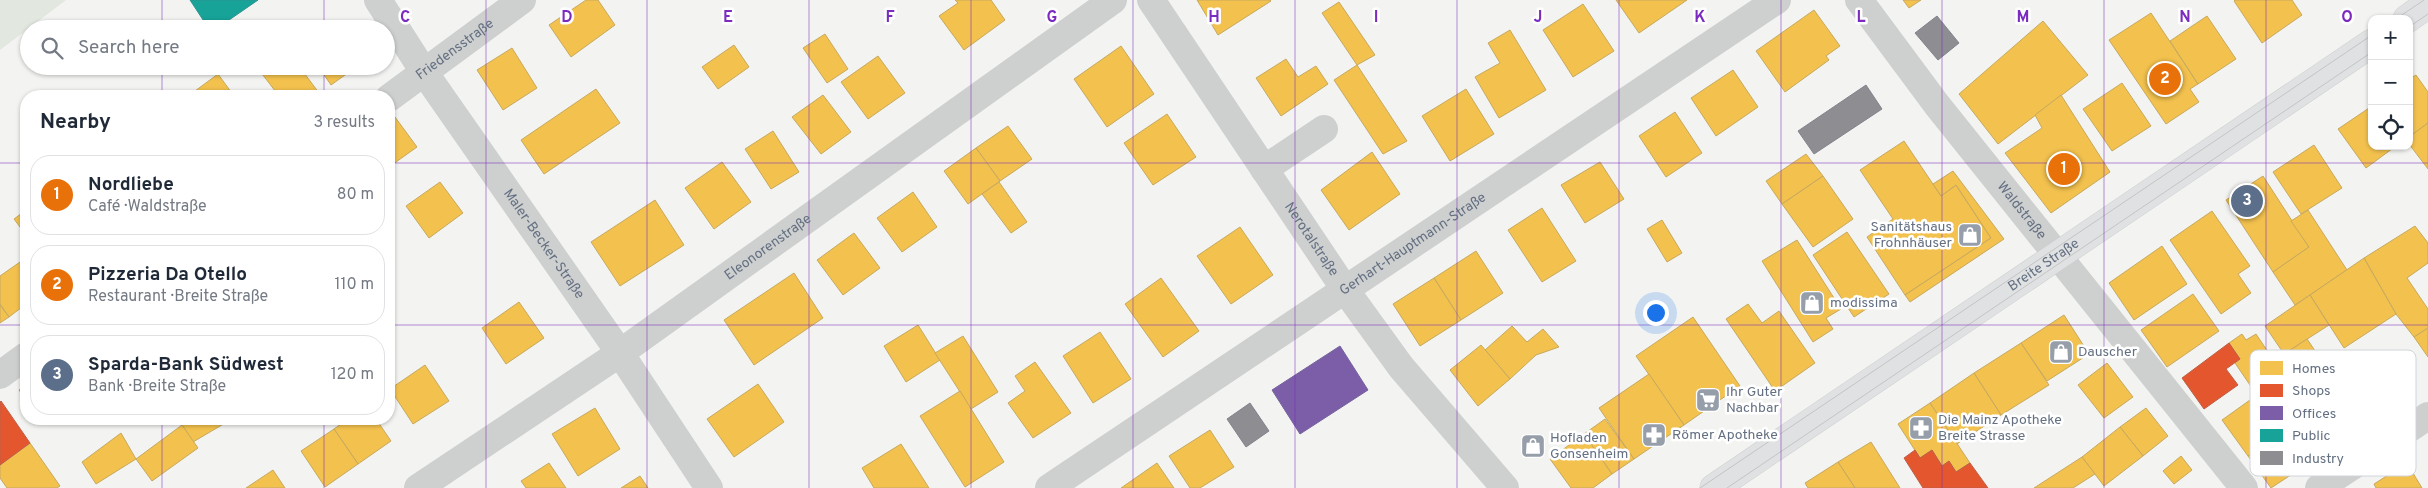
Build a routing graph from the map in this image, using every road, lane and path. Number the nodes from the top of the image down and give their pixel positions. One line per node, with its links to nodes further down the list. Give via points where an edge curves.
1 (378, 0): 9 (street, Maler-Becker-Straße)
2 (522, 0): 12 (street, Friedensstraße)
3 (1113, 0): 18 (street, Eleonorenstraße)
4 (1151, 0): 15 (street, Nerotalstraße)
5 (1859, 0): 16 (street, Waldstraße, via 1937,105)
6 (1774, 1): 17 (street, Gerhart-Hauptmann-Straße)
7 (2428, 4): 8 (main road)
8 (2413, 15)
9 (391, 20)
10 (395, 27): 12 (street, Maler-Becker-Straße)
11 (2368, 45): 16 (main road, Breite Straße)
12 (424, 72): 13 (street, Friedensstraße); 18 (street, Maler-Becker-Straße)
13 (395, 94)
14 (1324, 129): 15 (street)
15 (1264, 169): 17 (street, Nerotalstraße)
16 (2058, 255): 28 (main road, Breite Straße); 29 (street, Waldstraße)
17 (1346, 291): 26 (street, Gerhart-Hauptmann-Straße); 27 (street, Nerotalstraße, via 1400,366)
18 (620, 352): 24 (street, Eleonorenstraße); 25 (street, Maler-Becker-Straße)
19 (20, 360): 20 (street)
20 (0, 375)
21 (2428, 416): 22 (street)
22 (2416, 424)
23 (2337, 476): 30 (street)
24 (418, 488)
25 (709, 488)
26 (1049, 488)
27 (1506, 488)
28 (1714, 488)
29 (2244, 488)
30 (2319, 488)

